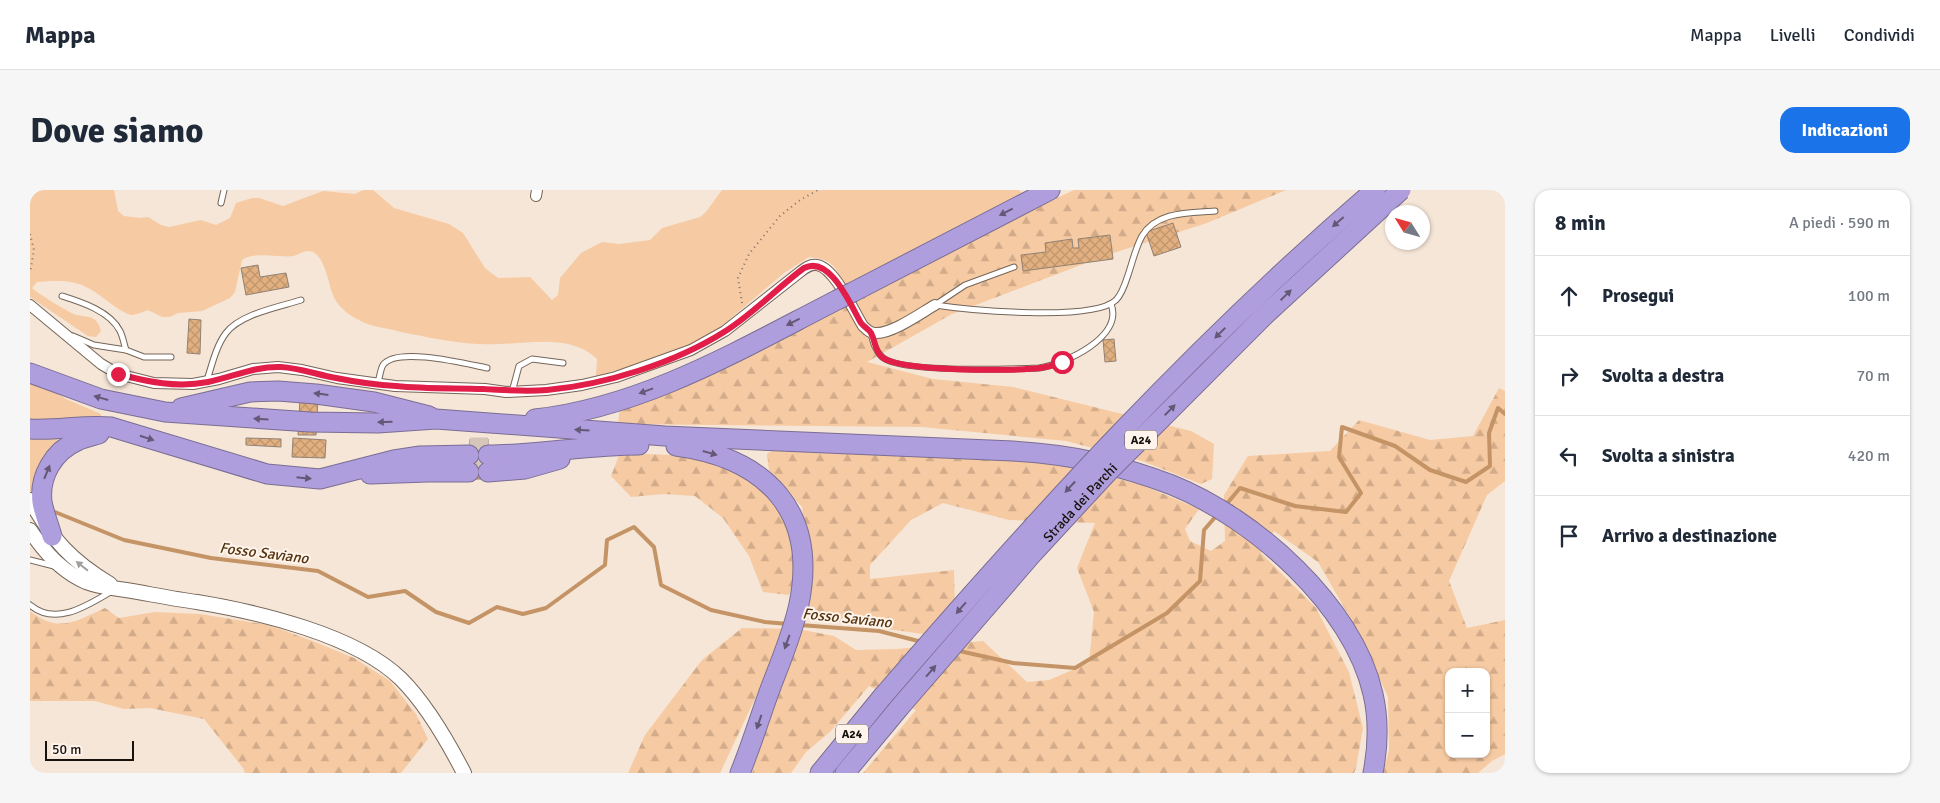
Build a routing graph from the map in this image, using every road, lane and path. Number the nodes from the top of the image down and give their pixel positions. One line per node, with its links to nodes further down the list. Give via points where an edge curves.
1 (224, 190): 6 (lane)
2 (818, 190): 16 (path, via 780,216 749,254 738,278)
3 (1050, 190): 31 (highway, one-way to 31, via 712,363 635,396 548,418)
4 (1375, 190): 48 (highway, Strada dei Parchi / A24, one-way to 48, bridge, via 1273,282 1091,465 1020,541)
5 (1401, 190): 45 (highway, Strada dei Parchi / A24, one-way to 5, bridge, via 1092,489 1266,314)
6 (221, 203)
7 (1215, 211): 14 (lane, via 1171,216 1149,228 1139,242 1120,295)
8 (30, 234): 10 (path, via 34,250)
9 (1014, 266): 13 (lane, via 965,285)
10 (30, 273)
11 (62, 296): 19 (lane, via 91,305 107,317 119,329)
12 (301, 300): 25 (lane, via 233,326 222,340)
13 (935, 304): 14 (lane, via 1049,313); 17 (street, via 887,331)
14 (1111, 304): 17 (lane, via 1113,319 1099,339 1070,358 1039,368 938,369 892,363 875,348)
15 (30, 305): 18 (street)
16 (746, 316): 17 (street, via 800,272 816,265 830,273 863,326); 28 (street, via 704,343 616,377 582,385)
17 (871, 332)
18 (64, 333): 19 (lane, via 94,345); 25 (street, via 118,374 167,384)
19 (126, 350): 20 (lane, via 144,357)
20 (171, 357)
21 (30, 358): 27 (highway)
22 (563, 363): 28 (lane, via 532,359 519,366)
23 (487, 368): 26 (lane, via 411,356 392,358 383,365)
24 (30, 372): 27 (highway)
25 (206, 382): 26 (street, via 253,369 278,367)
26 (377, 384): 28 (street)
27 (69, 388): 29 (highway, one-way to 27, via 114,402)
28 (512, 392)
29 (165, 412): 30 (highway, one-way to 29, via 378,423 319,422); 30 (highway, one-way to 29, via 374,402 278,391 250,392)
30 (436, 419): 31 (highway)
31 (480, 423): 34 (highway, one-way to 31)
32 (119, 428): 33 (highway); 37 (highway, one-way to 37, via 267,474 320,480); 40 (highway, one-way to 32, via 42,502 46,473 52,462 61,451 77,441)
33 (30, 429)
34 (665, 436): 35 (highway); 51 (highway, via 1033,452 1124,469 1184,490 1232,515 1268,543 1296,569 1342,626 1362,663 1373,693 1376,718)
35 (596, 446): 36 (highway); 36 (highway); 36 (highway, via 531,467 503,472); 47 (highway, one-way to 47, via 677,446 714,454 746,467 772,488 792,515 800,543 802,577 797,612)
36 (479, 459): 37 (highway, via 420,472); 37 (highway, via 426,447 401,450)
37 (338, 475)
38 (30, 500): 40 (main road)
39 (30, 530): 42 (main road)
40 (52, 536): 43 (main road, one-way to 40, via 83,568)
41 (30, 560): 42 (lane)
42 (62, 568): 43 (main road, via 86,582)
43 (117, 589): 44 (lane, via 64,614 44,613); 46 (main road, via 264,616 359,651 389,668 410,689 435,723)
44 (30, 605)
45 (899, 708): 49 (highway, Strada dei Parchi / A24); 50 (highway)
46 (464, 773)
47 (740, 773)
48 (820, 773)
49 (845, 773)
50 (855, 773)
51 (1373, 773)

